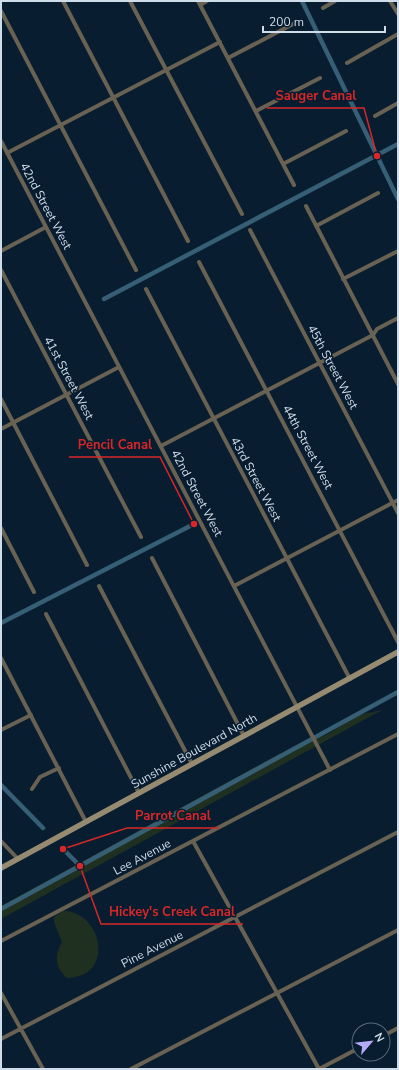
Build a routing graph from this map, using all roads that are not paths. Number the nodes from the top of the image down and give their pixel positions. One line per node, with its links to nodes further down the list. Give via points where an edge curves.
1 (63, 1): 17 (street)
2 (130, 1): 15 (street)
3 (207, 1): 6 (street)
4 (335, 1): 7 (street)
5 (390, 1): 9 (street)
6 (199, 3): 12 (street)
7 (323, 8)
8 (1, 11): 21 (street)
9 (398, 14)
10 (295, 23): 13 (street)
11 (398, 34): 14 (street)
12 (220, 42): 13 (street); 15 (street)
13 (228, 58): 19 (street)
14 (347, 63)
15 (166, 70): 17 (street); 29 (street)
16 (320, 78): 19 (street)
17 (114, 98): 21 (street); 33 (street)
18 (398, 103): 20 (street)
19 (256, 111): 25 (street)
20 (375, 116)
21 (60, 126): 24 (street); 38 (street)
22 (346, 132): 25 (street)
23 (1, 141): 24 (street, 42nd Street West)
24 (7, 153): 31 (street, 42nd Street West)
25 (284, 164): 26 (street)
26 (294, 184)
27 (378, 193): 30 (street)
28 (306, 206): 30 (street)
29 (242, 214)
30 (316, 226): 39 (street)
31 (46, 228): 34 (street); 44 (street, 42nd Street West)
32 (250, 230): 43 (street, 45th Street West)
33 (188, 240)
34 (1, 251)
35 (398, 251): 39 (street)
36 (199, 262): 46 (street, 44th Street West)
37 (1, 270): 47 (street, 41st Street West)
38 (136, 270)
39 (343, 279): 42 (street)
40 (146, 289): 49 (street, 43rd Street West)
41 (398, 318): 42 (street, via 377,329)
42 (373, 335): 43 (street); 45 (street)
43 (320, 363): 46 (street); 54 (street, 45th Street West)
44 (119, 367): 47 (street); 52 (street, 42nd Street West)
45 (398, 384)
46 (267, 391): 49 (street); 57 (street, 44th Street West)
47 (66, 395): 50 (street); 58 (street, 41st Street West)
48 (1, 399): 50 (street)
49 (213, 418): 52 (street); 60 (street, 43rd Street West)
50 (13, 422): 51 (street); 61 (street)
51 (1, 429)
52 (161, 446): 63 (street, 42nd Street West)
53 (398, 500): 54 (street)
54 (393, 503): 55 (street, 45th Street West); 57 (street)
55 (398, 513)
56 (1, 528): 64 (street)
57 (340, 530): 60 (street); 66 (street, 44th Street West)
58 (141, 537)
59 (152, 558): 74 (street)
60 (287, 558): 63 (street); 69 (street, 43rd Street West)
61 (87, 565)
62 (99, 586): 75 (street)
63 (234, 586): 70 (street, 42nd Street West)
64 (34, 592)
65 (46, 614): 79 (street)
66 (398, 642)
67 (398, 652): 69 (street, Sunshine Boulevard North)
68 (2, 661): 71 (street)
69 (350, 679): 70 (street, Sunshine Boulevard North)
70 (297, 707): 74 (street, Sunshine Boulevard North); 77 (street, 42nd Street West)
71 (31, 715): 72 (street); 76 (street)
72 (1, 730)
73 (398, 734): 77 (street, Lee Avenue)
74 (244, 736): 75 (street, Sunshine Boulevard North)
75 (192, 764): 79 (street, Sunshine Boulevard North)
76 (59, 768): 78 (street, via 40,777); 80 (street)
77 (330, 770): 83 (street, Lee Avenue)
78 (32, 789)
79 (139, 793): 80 (street, Sunshine Boulevard North)
80 (86, 822): 84 (street, Sunshine Boulevard North)
81 (398, 832): 86 (street, Pine Avenue)
82 (1, 841): 84 (street)
83 (193, 841): 86 (street); 88 (street, Lee Avenue)
84 (18, 859): 85 (street, Sunshine Boulevard North)
85 (1, 868)
86 (236, 917): 90 (street); 91 (street, Pine Avenue)
87 (398, 930): 90 (street)
88 (1, 941)
89 (1, 993): 91 (street)
90 (277, 993): 95 (street); 96 (street)
91 (21, 1029): 92 (street, Pine Avenue); 94 (street)
92 (1, 1039)
93 (351, 1052): 96 (street)
94 (43, 1069)
95 (131, 1069)
96 (319, 1069)

